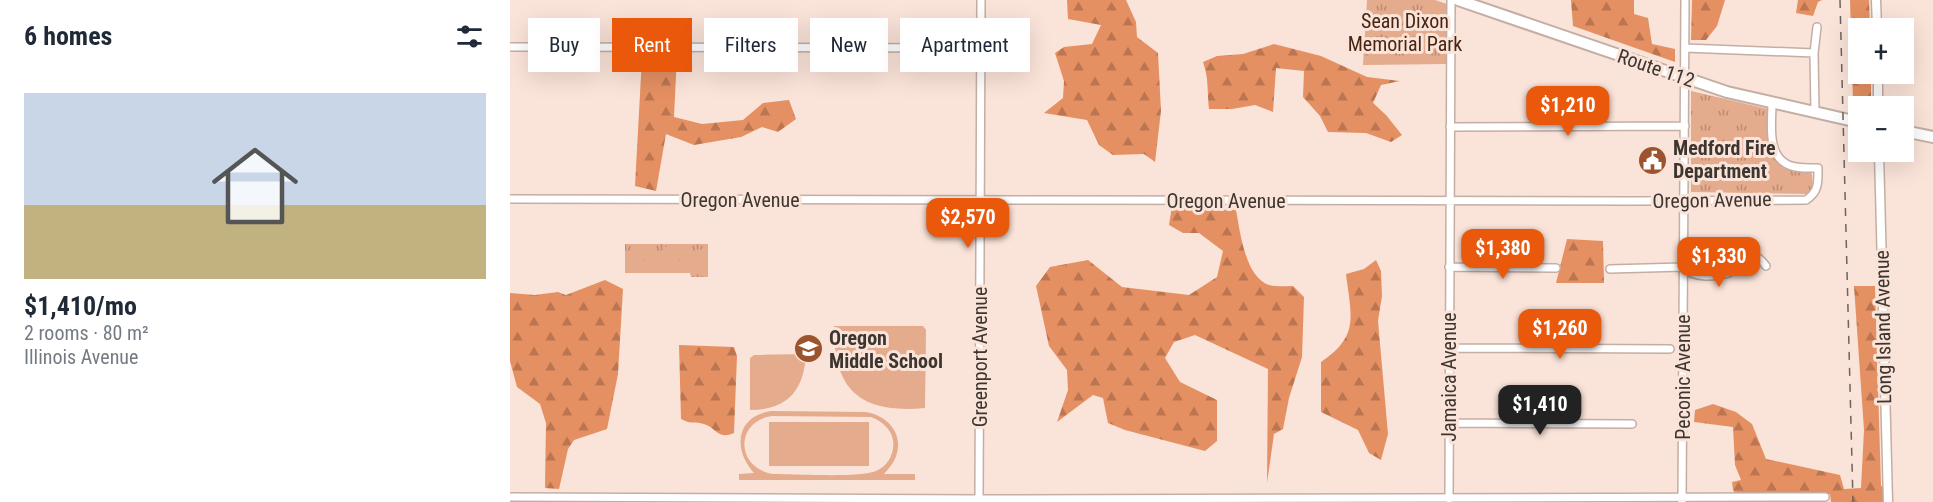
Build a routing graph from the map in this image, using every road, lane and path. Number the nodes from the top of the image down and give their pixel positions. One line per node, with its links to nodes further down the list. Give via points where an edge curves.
1 (981, 0): 6 (street, Greenport Avenue)
2 (1451, 0): 19 (street, Jamaica Avenue)
3 (1458, 0): 14 (main road, Route 112)
4 (1685, 0): 11 (street, Peconic Avenue)
5 (1876, 0): 7 (street)
6 (981, 18)
7 (1877, 18)
8 (1817, 27): 12 (street)
9 (510, 47): 10 (street)
10 (900, 48)
11 (1685, 48): 12 (street); 14 (street, Peconic Avenue)
12 (1814, 53): 16 (street)
13 (981, 72): 24 (street, Greenport Avenue)
14 (1686, 78): 15 (main road, Route 112); 18 (street, Peconic Avenue)
15 (1772, 103): 16 (main road, Route 112); 25 (street, Oregon Avenue, via 1776,154 1785,164 1818,168 1813,196 1806,200)
16 (1815, 113): 17 (main road, Route 112)
17 (1848, 120)
18 (1685, 126): 19 (street); 25 (street, Peconic Avenue)
19 (1450, 127): 26 (street, Jamaica Avenue)
20 (1914, 133): 21 (main road)
21 (1933, 137)
22 (1879, 162): 41 (street, Long Island Avenue)
23 (510, 200): 24 (street, Oregon Avenue)
24 (981, 200): 26 (street, Oregon Avenue); 38 (street, Greenport Avenue)
25 (1685, 200): 26 (street, Oregon Avenue); 29 (street, Peconic Avenue)
26 (1450, 201): 28 (street, Jamaica Avenue)
27 (1766, 266): 29 (street, via 1754,255 1743,255 1729,273 1721,275 1687,272)
28 (1449, 267): 30 (street); 32 (street, Jamaica Avenue)
29 (1683, 267): 31 (street); 39 (street, Peconic Avenue)
30 (1556, 268)
31 (1610, 269)
32 (1449, 348): 33 (street); 34 (street, Jamaica Avenue)
33 (1670, 349)
34 (1449, 423): 35 (street); 40 (street, Jamaica Avenue)
35 (1632, 424)
36 (510, 497): 38 (street)
37 (1825, 497): 39 (street)
38 (979, 499): 40 (street)
39 (1682, 499): 40 (street)
40 (1449, 500)
41 (1888, 502)

